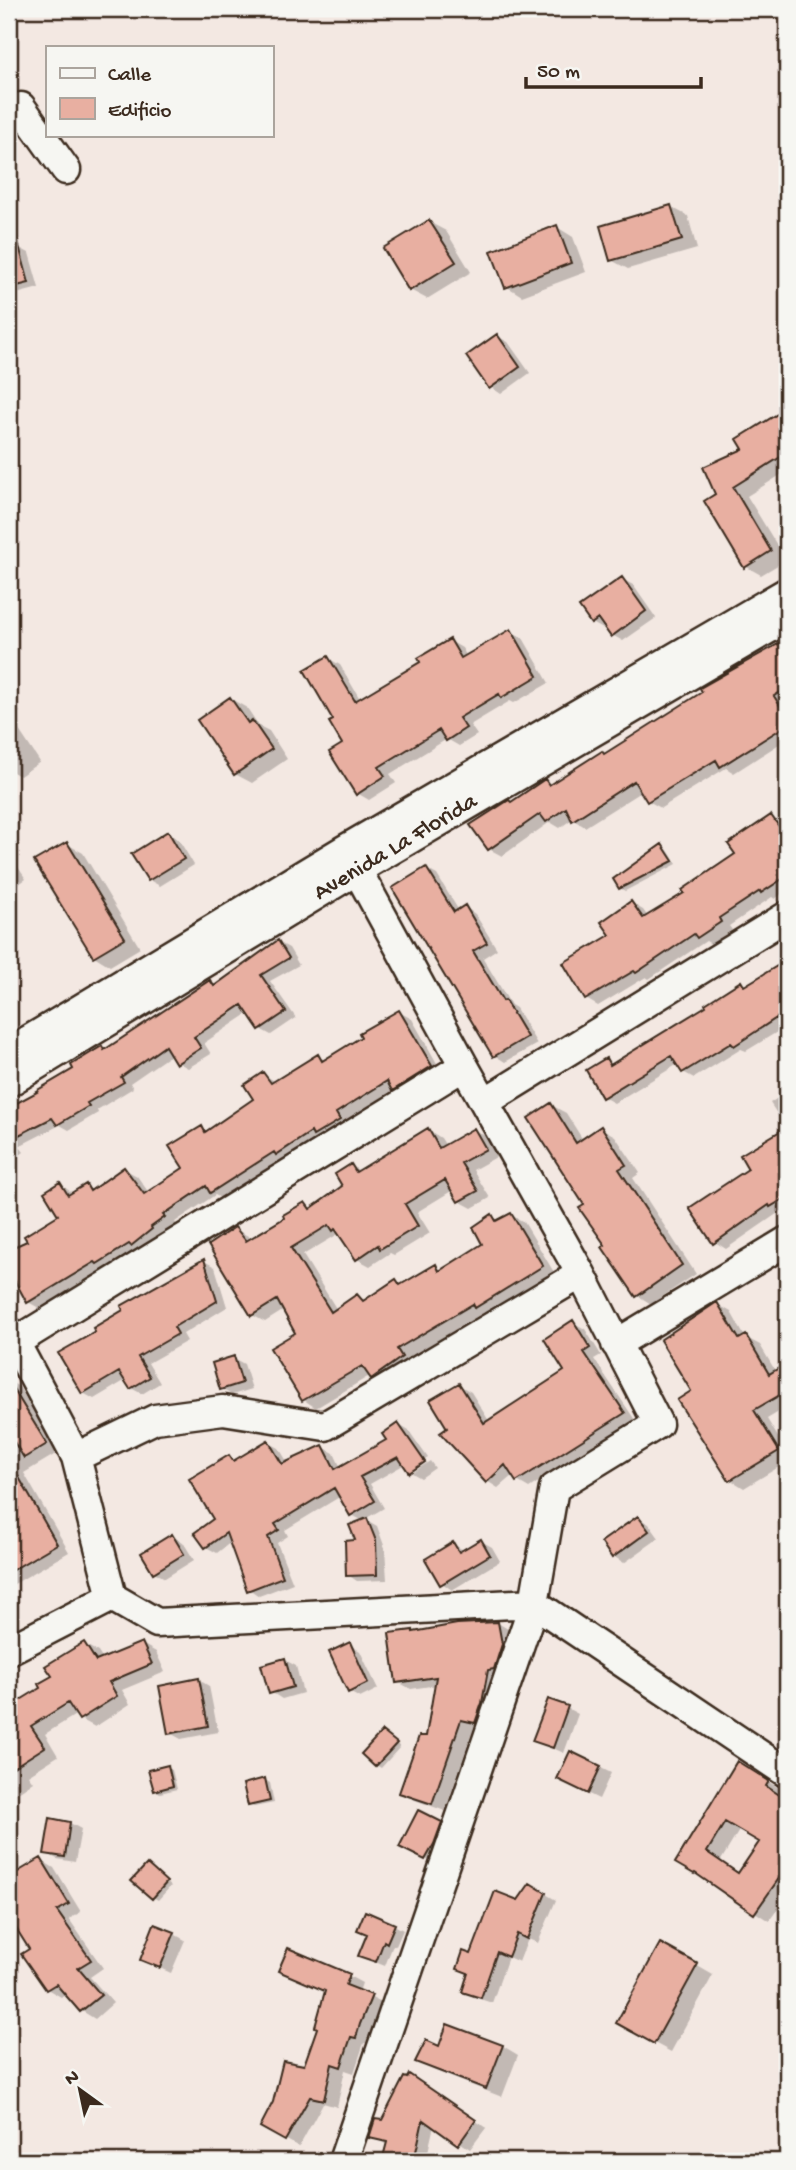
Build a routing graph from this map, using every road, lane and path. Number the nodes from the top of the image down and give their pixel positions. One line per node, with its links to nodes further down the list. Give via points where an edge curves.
1 (9, 115): 2 (street, via 21,107)
2 (66, 170)
3 (787, 592): 5 (street)
4 (787, 618): 5 (street, Avenida La Florida)
5 (350, 860): 7 (street); 8 (street); 9 (street, Avenida La Florida)
6 (787, 916): 10 (street)
7 (9, 1052)
8 (464, 1066): 10 (street); 13 (street)
9 (9, 1083)
10 (485, 1102): 12 (street)
11 (787, 1241): 14 (street)
12 (581, 1274): 14 (street); 15 (street, via 325,1426 223,1410 155,1419)
13 (11, 1340): 15 (street)
14 (616, 1344): 17 (street, via 658,1424 554,1488)
15 (76, 1457): 16 (street)
16 (112, 1597): 17 (street, via 157,1623); 18 (street)
17 (534, 1603): 19 (street); 20 (street)
18 (9, 1650)
19 (787, 1773)
20 (343, 2161)

